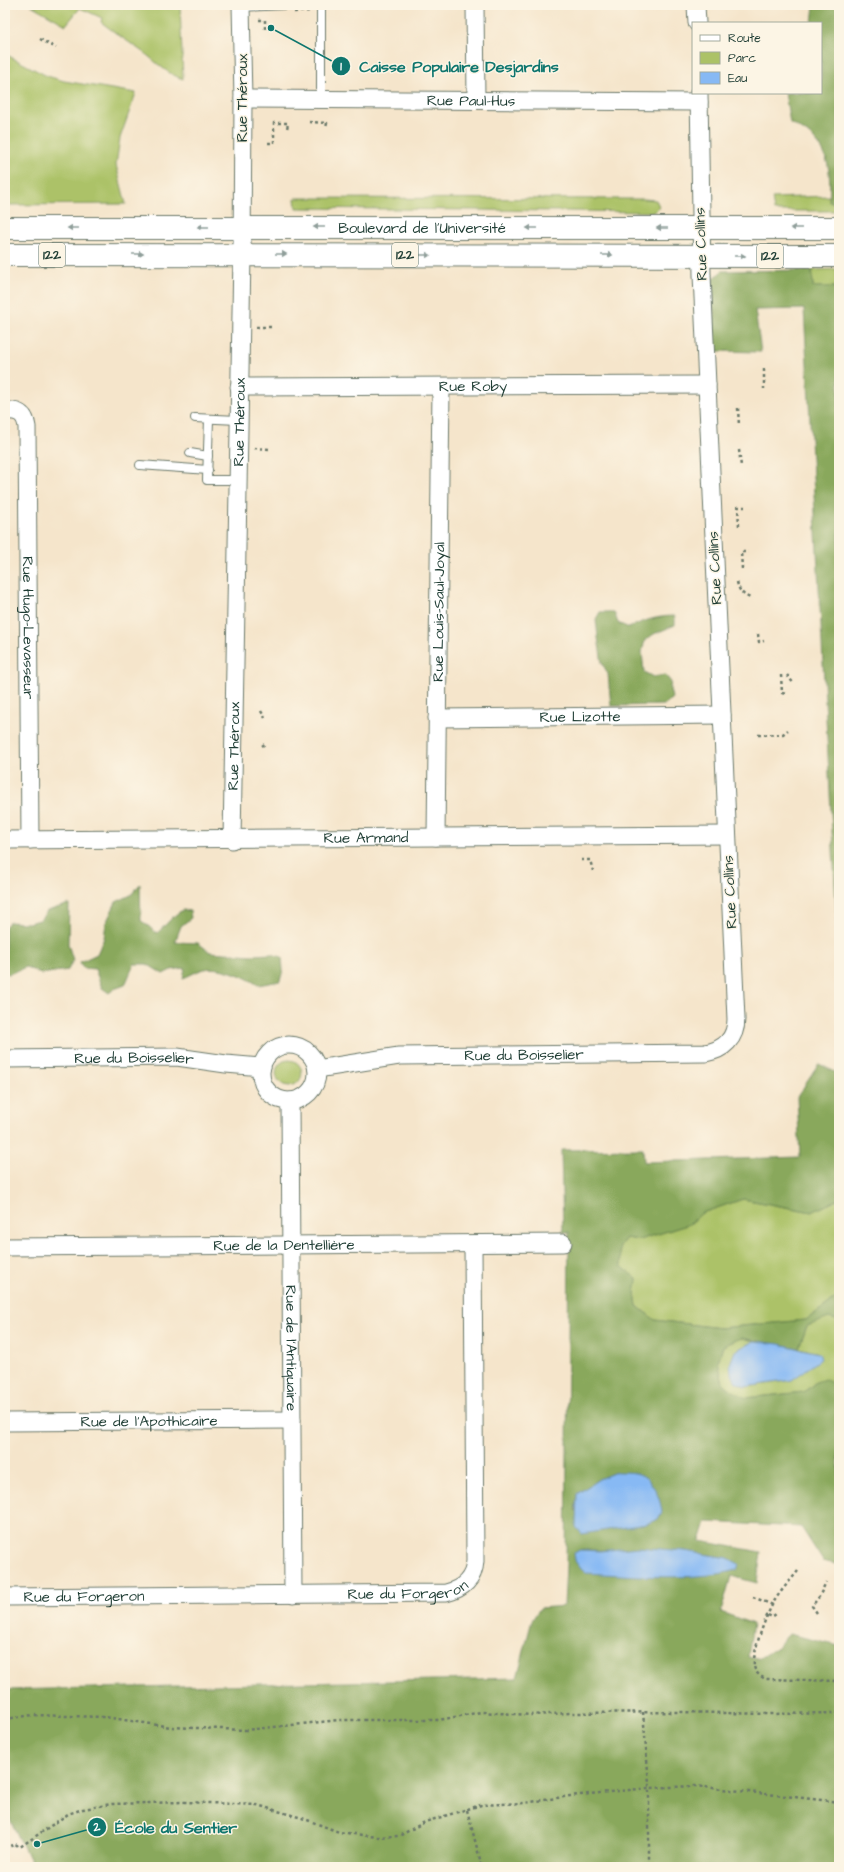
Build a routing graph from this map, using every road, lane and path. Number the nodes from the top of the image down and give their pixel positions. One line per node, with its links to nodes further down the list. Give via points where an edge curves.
1 (285, 5): 5 (lane)
2 (320, 5): 13 (lane)
3 (475, 5): 14 (street)
4 (696, 5): 7 (street)
5 (241, 6): 12 (street, Rue Théroux)
6 (259, 20): 8 (path, via 265,20)
7 (697, 22)
8 (266, 29)
9 (40, 39): 10 (path)
10 (56, 48)
11 (699, 97): 14 (street, Rue Paul-Hus); 21 (street, Rue Collins)
12 (243, 99): 13 (street, Rue Paul-Hus); 19 (street, Rue Théroux)
13 (321, 100): 14 (street, Rue Paul-Hus)
14 (476, 100)
15 (309, 122): 16 (path, via 327,123)
16 (326, 128)
17 (287, 129): 18 (path, via 288,123 274,123 274,143)
18 (268, 143)
19 (242, 227): 20 (main road, Boulevard de l'Université, one-way to 20); 21 (main road, Boulevard de l'Université, one-way to 19); 23 (street, Rue Théroux)
20 (5, 228)
21 (701, 228): 22 (main road, Boulevard de l'Université, one-way to 21); 25 (street, Rue Collins)
22 (839, 228)
23 (242, 254): 24 (main road, Boulevard de l'Université / 122, one-way to 23); 25 (main road, Boulevard de l'Université / 122, one-way to 25); 29 (street, Rue Théroux)
24 (5, 255)
25 (701, 256): 26 (main road, Boulevard de l'Université / 122, one-way to 26); 28 (street, Rue Collins)
26 (839, 256)
27 (764, 369): 31 (path)
28 (707, 385): 30 (street, Rue Roby); 58 (street, Rue Collins)
29 (239, 387): 30 (street, Rue Roby); 36 (street, Rue Théroux)
30 (441, 387): 60 (street, Rue Louis-Saul-Joyal)
31 (764, 389)
32 (738, 408): 37 (path)
33 (5, 410): 68 (street, Rue Hugo-Levasseur, via 15,411 24,416 27,427)
34 (195, 418): 35 (lane)
35 (209, 419): 36 (lane); 40 (lane)
36 (238, 420): 44 (street, Rue Théroux)
37 (739, 426)
38 (739, 450): 42 (path)
39 (190, 453): 40 (lane)
40 (208, 456): 43 (lane)
41 (140, 465): 43 (lane)
42 (741, 466)
43 (208, 470): 44 (lane, via 207,480)
44 (238, 480): 69 (street, Rue Théroux)
45 (745, 507): 46 (path, via 738,507)
46 (739, 526)
47 (748, 552): 48 (path, via 741,552)
48 (742, 569)
49 (737, 582): 50 (path, via 738,589)
50 (750, 598)
51 (758, 634): 52 (path, via 759,642)
52 (764, 641)
53 (781, 675): 56 (path, via 782,693)
54 (787, 675): 55 (path)
55 (794, 684)
56 (786, 694)
57 (261, 711): 59 (path)
58 (722, 715): 60 (street, Rue Lizotte); 65 (street, Rue Collins)
59 (266, 718)
60 (437, 718): 66 (street, Rue Louis-Saul-Joyal)
61 (788, 730): 62 (path, via 783,734)
62 (758, 735)
63 (266, 743): 64 (path)
64 (262, 746)
65 (727, 835): 66 (street, Rue Armand); 72 (street, Rue Collins, via 736,1019 735,1031)
66 (436, 837): 69 (street, Rue Armand)
67 (5, 840): 68 (street, Rue Armand)
68 (30, 840): 69 (street, Rue Armand)
69 (232, 840)
70 (581, 860): 71 (path, via 590,860)
71 (593, 871)
72 (729, 1041): 75 (street, Rue du Boisselier, via 716,1050 704,1053 399,1056)
73 (5, 1059): 74 (street, Rue du Boisselier, via 177,1057)
74 (262, 1067): 75 (street, via 270,1053 291,1045 311,1055); 76 (street, via 263,1081 270,1093)
75 (317, 1069): 76 (street, via 317,1077 310,1091)
76 (290, 1101): 79 (street, Rue de l'Antiquaire)
77 (563, 1243): 78 (street, Rue de la Dentellière)
78 (473, 1244): 79 (street, Rue de la Dentellière); 85 (street, Rue du Forgeron, via 475,1561 471,1577 460,1588 446,1593)
79 (291, 1246): 80 (street, Rue de la Dentellière); 81 (street, Rue de l'Antiquaire)
80 (5, 1248)
81 (292, 1420): 82 (street, Rue de l'Apothicaire); 85 (street, Rue de l'Antiquaire)
82 (5, 1422)
83 (798, 1571): 88 (path)
84 (826, 1582): 90 (path, via 812,1606)
85 (293, 1595): 86 (street, Rue du Forgeron)
86 (5, 1597)
87 (753, 1597): 88 (path)
88 (772, 1605): 91 (path)
89 (777, 1613): 91 (path, via 772,1617)
90 (817, 1613)
91 (768, 1615): 92 (path, via 754,1660 755,1670 760,1676 775,1680)
92 (839, 1681)
93 (643, 1712): 94 (path); 95 (path, via 531,1715 481,1712 439,1720 339,1720 246,1730 172,1726 104,1717 33,1715); 96 (path)
94 (839, 1713)
95 (5, 1719)
96 (649, 1788): 97 (path, via 695,1786); 98 (path, via 524,1803 482,1805); 101 (path)
97 (839, 1802)
98 (466, 1810): 99 (path, via 425,1822 399,1836 377,1837 339,1832 257,1805 170,1802 112,1804 68,1814 20,1847 14,1844); 100 (path)
99 (5, 1849)
100 (482, 1867)
101 (650, 1867)

